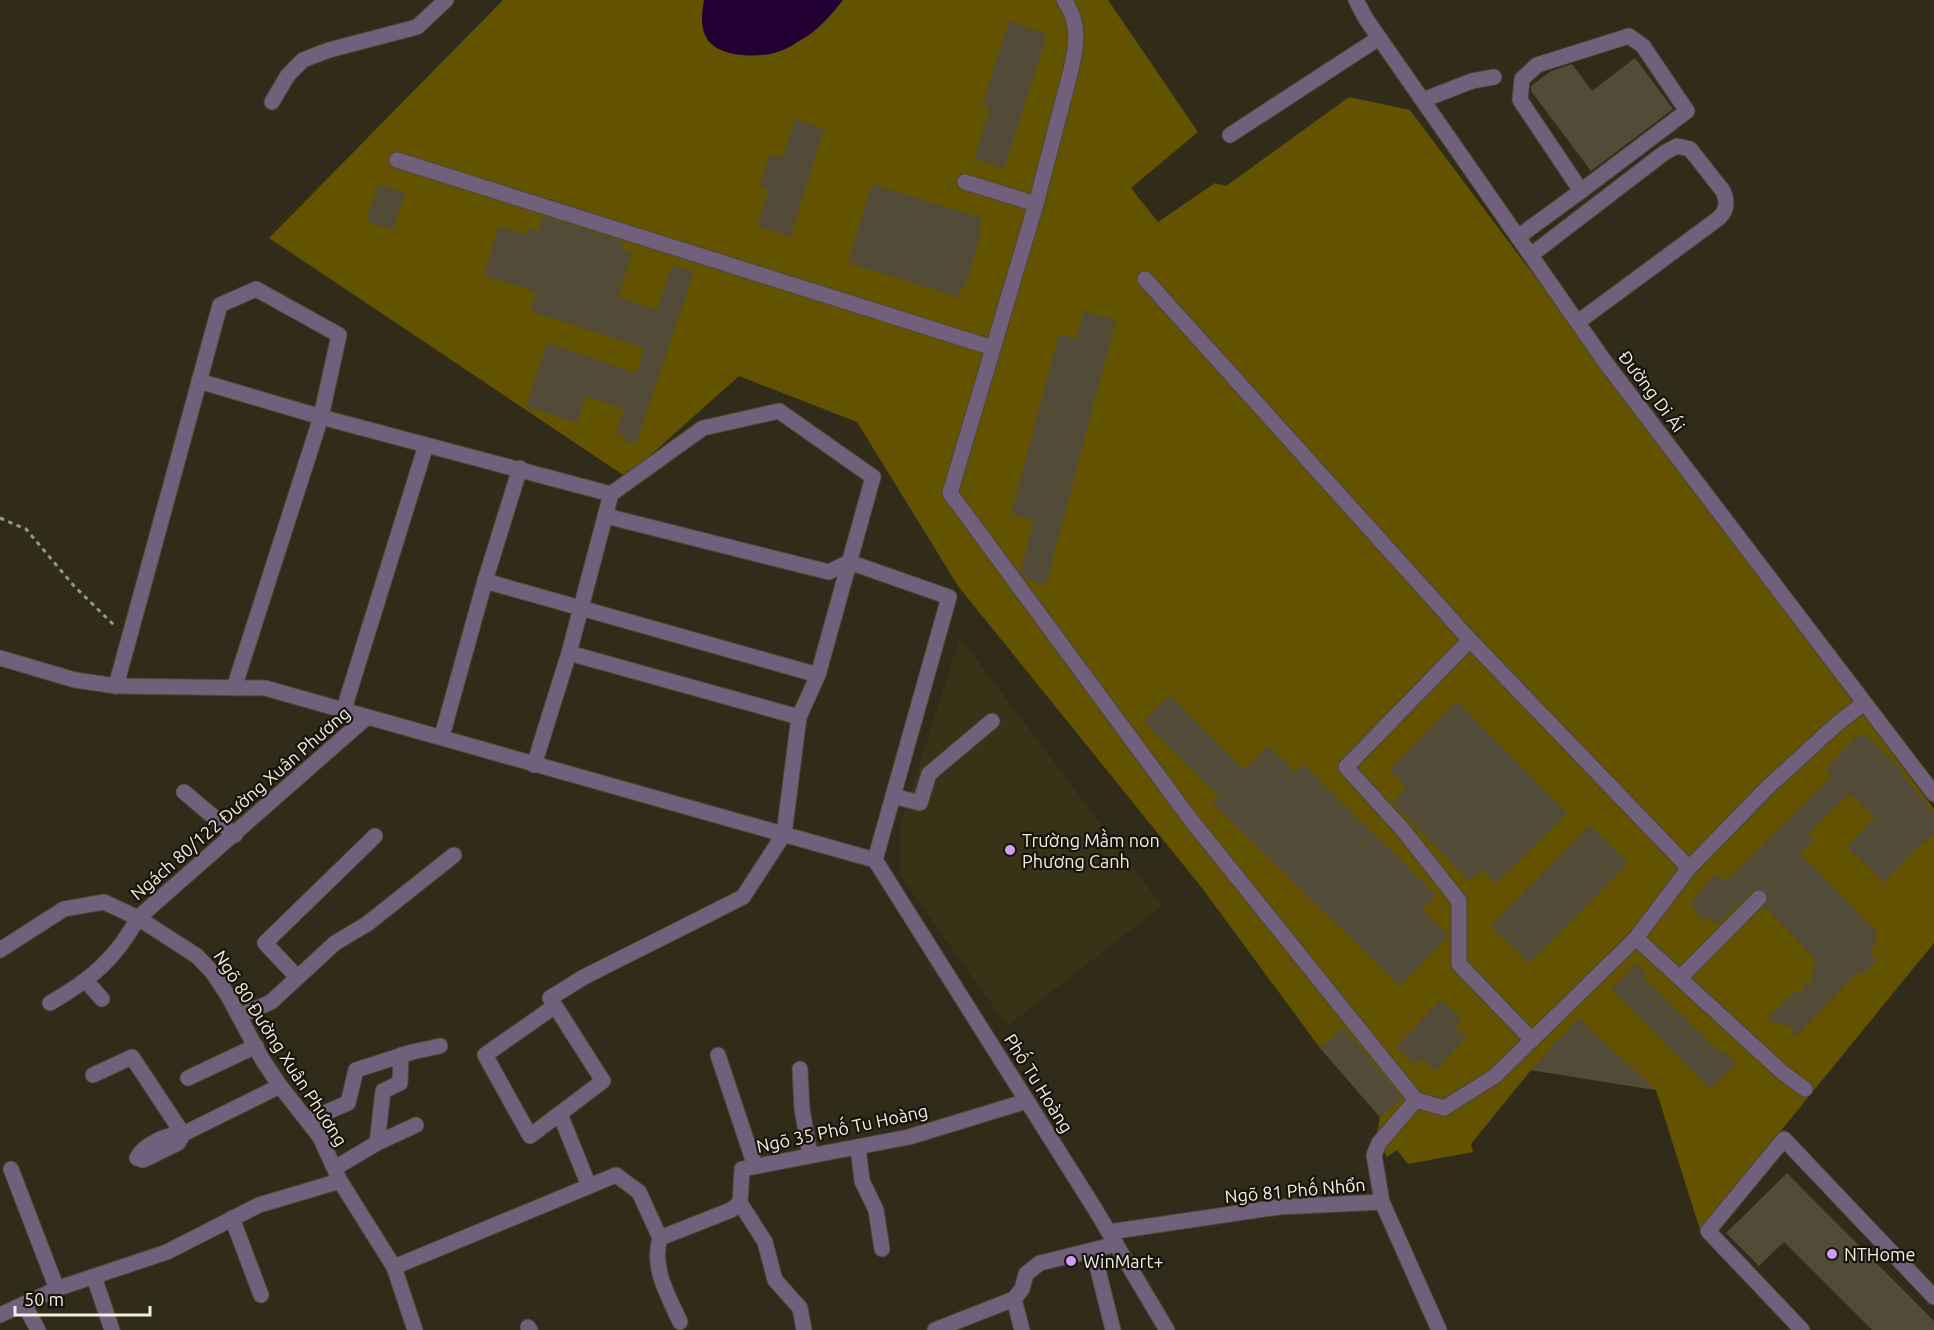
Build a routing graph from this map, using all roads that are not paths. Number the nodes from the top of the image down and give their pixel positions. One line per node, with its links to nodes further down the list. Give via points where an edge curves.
1 (446, 0): 7 (street, via 417,27 303,60 288,75)
2 (1064, 0): 12 (street, via 1072,10 1077,28 1076,51)
3 (1356, 0): 4 (street, Đường Di Ái)
4 (1379, 38): 6 (street, Đường Di Ái); 8 (street)
5 (1494, 77): 6 (street)
6 (1423, 100): 13 (street, Đường Di Ái)
7 (272, 102)
8 (1230, 135)
9 (397, 160): 17 (street)
10 (965, 182): 12 (street)
11 (1581, 191): 11 (street, via 1520,100 1522,79 1537,65 1629,36 1643,46 1687,111); 13 (street)
12 (1036, 204): 17 (street)
13 (1518, 237): 14 (street, Đường Di Ái)
14 (1531, 255): 16 (street, Đường Di Ái); 16 (street, via 1677,146 1690,149 1723,191 1725,212 1719,218)
15 (1145, 279): 27 (street)
16 (1578, 322): 33 (street, Đường Di Ái)
17 (993, 348): 70 (street, via 950,493 1191,820)
18 (199, 381): 19 (street); 19 (street, via 220,305 256,289 339,334); 31 (street)
19 (321, 417): 20 (street); 32 (street)
20 (426, 445): 21 (street); 34 (street)
21 (520, 468): 22 (street); 25 (street)
22 (611, 494): 23 (street); 24 (street, via 703,428 779,411 873,477)
23 (606, 516): 24 (street, via 829,572); 26 (street)
24 (849, 562): 30 (street); 42 (street, via 949,597)
25 (485, 581): 26 (street); 38 (street)
26 (581, 608): 28 (street); 30 (street)
27 (1470, 640): 48 (street); 60 (street, via 1346,767 1404,831 1459,901 1459,964)
28 (569, 653): 36 (street); 39 (street)
29 (0, 658): 31 (street, via 75,680)
30 (818, 675): 36 (street)
31 (116, 686): 32 (street)
32 (234, 688): 34 (street, via 265,688)
33 (1864, 702): 41 (street, Đường Di Ái); 48 (street, via 1769,786)
34 (344, 709): 35 (street)
35 (367, 717): 38 (street); 44 (street, Ngách 80/122 Đường Xuân Phương)
36 (799, 717): 43 (street)
37 (992, 721): 42 (street, via 929,774 920,803)
38 (442, 736): 39 (street)
39 (534, 765): 43 (street)
40 (184, 792): 44 (street)
41 (1934, 794)
42 (893, 796): 47 (street)
43 (784, 834): 47 (street); 58 (street, via 743,897 584,976 550,998)
44 (235, 835): 50 (street, Ngách 80/122 Đường Xuân Phương)
45 (375, 836): 53 (street, via 265,943)
46 (454, 855): 53 (street, via 367,924 335,943)
47 (875, 860): 71 (street, Phố Tu Hoàng)
48 (1689, 868): 51 (street)
49 (1759, 898): 54 (street)
50 (138, 918): 52 (street, Ngõ 80 Đường Xuân Phương, via 104,902 64,909); 55 (street, Ngách 80/122 Đường Xuân Phương, via 124,942); 59 (street, Ngõ 80 Đường Xuân Phương, via 197,956 213,973)
51 (1636, 938): 54 (street); 60 (street)
52 (0, 950)
53 (297, 977): 59 (street, via 271,1002)
54 (1680, 978): 69 (street)
55 (86, 981): 56 (street); 57 (street, Ngách 80/122 Đường Xuân Phương)
56 (102, 999)
57 (50, 1003)
58 (555, 1006): 72 (street, via 603,1081); 72 (street, via 485,1055 530,1136)
59 (239, 1016): 61 (street, Ngõ 80 Đường Xuân Phương)
60 (1532, 1040): 70 (street, via 1495,1076 1444,1108)
61 (256, 1046): 67 (street); 68 (street, Ngõ 80 Đường Xuân Phương)
62 (440, 1046): 63 (street)
63 (401, 1055): 73 (street, via 356,1070 348,1103); 76 (street, via 400,1083 383,1091)
64 (718, 1055): 80 (street)
65 (800, 1069): 79 (street)
66 (93, 1075): 75 (street, via 132,1057)
67 (188, 1078)
68 (280, 1086): 73 (street, Ngõ 80 Đường Xuân Phương); 75 (street)
69 (1805, 1089)
70 (1416, 1100): 84 (street, via 1379,1143 1374,1155)
71 (1027, 1101): 77 (street, Ngõ 35 Phố Tu Hoàng, via 909,1137); 88 (street, Phố Tu Hoàng)
72 (560, 1114): 83 (street)
73 (308, 1120): 82 (street, Ngõ 80 Đường Xuân Phương)
74 (416, 1125): 76 (street)
75 (183, 1134): 78 (street, via 178,1143 143,1160 137,1158)
76 (377, 1143): 82 (street)
77 (858, 1147): 79 (street, Ngõ 35 Phố Tu Hoàng); 89 (street, via 862,1181 876,1210)
78 (140, 1151)
79 (810, 1155): 80 (street, Ngõ 35 Phố Tu Hoàng)
80 (755, 1166): 85 (street, Ngõ 35 Phố Tu Hoàng, via 741,1169)
81 (11, 1169): 93 (street)
82 (337, 1174): 86 (street); 91 (street, Ngõ 80 Đường Xuân Phương)
83 (589, 1186): 87 (street, via 616,1175 632,1186 639,1192); 91 (street)
84 (1382, 1202): 88 (street, Ngõ 81 Phố Nhổn, via 1279,1207); 108 (street, Ngõ 81 Phố Nhổn)
85 (740, 1203): 87 (street); 103 (street, via 765,1242 776,1280 800,1308)
86 (232, 1218): 92 (street, via 167,1252); 94 (street)
87 (660, 1238): 99 (street, via 660,1276)
88 (1113, 1238): 90 (street, Ngõ 81 Phố Nhổn); 107 (street, Phố Tu Hoàng)
89 (882, 1249)
90 (1093, 1250): 96 (street, Ngõ 81 Phố Nhổn, via 1041,1263 1026,1274); 106 (street)
91 (394, 1267): 102 (street, Ngõ 80 Đường Xuân Phương)
92 (94, 1277): 93 (street); 101 (street)
93 (57, 1289): 97 (street)
94 (261, 1295)
95 (1934, 1297): 109 (street, via 1784,1139 1708,1231)
96 (1014, 1299): 104 (street); 105 (street)
97 (24, 1304): 98 (street); 100 (street)
98 (0, 1315)
99 (680, 1322)
100 (38, 1330)
101 (112, 1330)
102 (415, 1330)
103 (804, 1330)
104 (935, 1330)
105 (1022, 1330)
106 (1113, 1330)
107 (1167, 1330)
108 (1439, 1330)
109 (1802, 1330)

